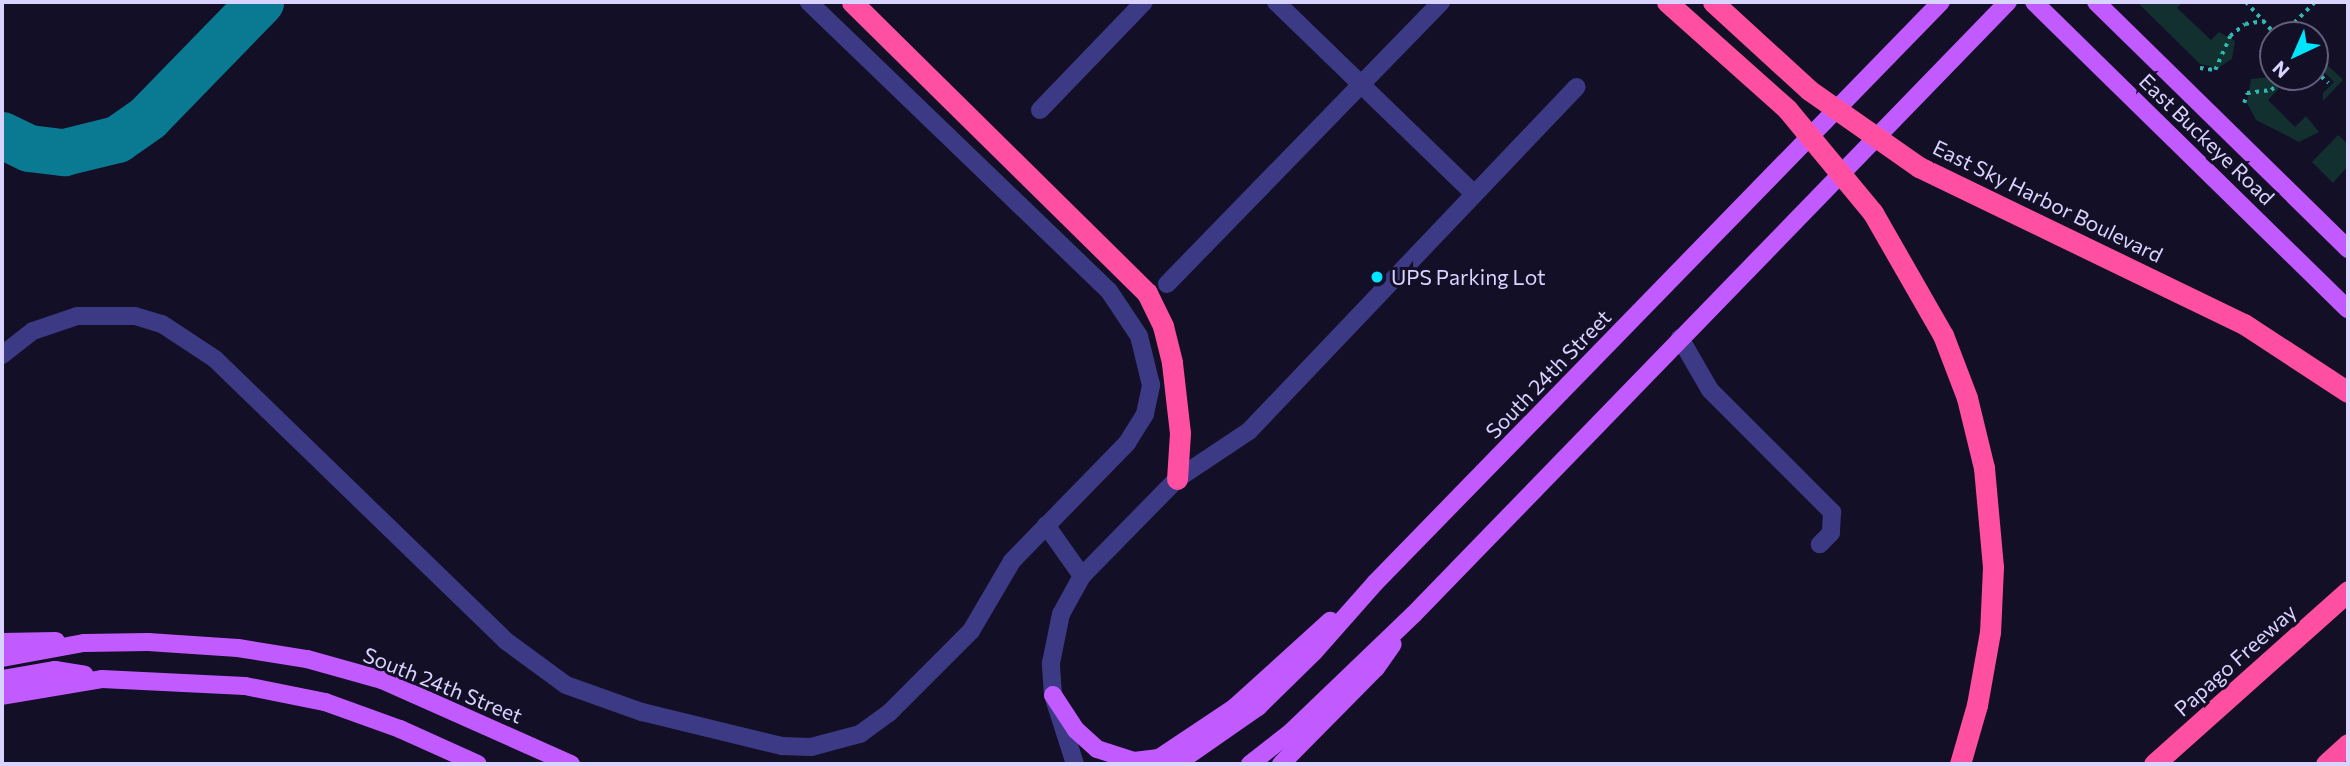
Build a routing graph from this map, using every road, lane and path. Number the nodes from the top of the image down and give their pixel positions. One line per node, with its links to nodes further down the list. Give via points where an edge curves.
1 (809, 2): 33 (street, via 1093,275 1120,304 1139,335 1151,385 1145,414 1115,456)
2 (852, 2): 32 (highway, via 1147,293 1163,326 1172,363 1180,424)
3 (1144, 2): 24 (street)
4 (1276, 2): 19 (street)
5 (1441, 2): 19 (street)
6 (1667, 2): 23 (highway)
7 (1684, 2): 23 (highway)
8 (1713, 2): 31 (highway, East Sky Harbor Boulevard, bridge, via 1809,90 1919,167 2244,324)
9 (1941, 2): 36 (main road, South 24th Street)
10 (2008, 2): 29 (main road)
11 (2034, 2): 28 (main road, East Buckeye Road)
12 (2096, 2): 26 (main road, East Buckeye Road)
13 (2246, 2): 15 (path)
14 (2312, 3): 16 (path)
15 (2264, 21)
16 (2295, 21)
17 (2259, 22): 18 (path, via 2238,27 2215,70)
18 (2200, 68)
19 (1361, 84): 25 (street); 27 (street)
20 (1577, 87): 25 (street)
21 (2263, 91): 22 (path, via 2247,93)
22 (2244, 103)
23 (1787, 109): 53 (highway, bridge, via 1873,213 1943,335 1967,398 1984,468 1993,567 1982,684)
24 (1040, 110)
25 (1474, 194): 32 (street, via 1249,431)
26 (2348, 249)
27 (1167, 284)
28 (2348, 309)
29 (1681, 338): 34 (street, via 1710,390 1832,512 1831,533); 38 (main road)
30 (2, 355): 33 (street, via 42,326 77,316 135,316 162,324 215,359 533,663 597,699 782,746 839,742 889,713 971,631 1012,561)
31 (2348, 392)
32 (1177, 479): 35 (street)
33 (1046, 525): 35 (street)
34 (1820, 544)
35 (1082, 576): 44 (street, via 1056,628)
36 (1375, 583): 44 (main road, via 1234,708 1158,758 1134,761 1097,749 1076,730); 50 (main road, South 24th Street, via 1258,707)
37 (2348, 591): 54 (highway, Papago Freeway)
38 (1414, 614): 51 (main road, via 1292,732); 52 (main road, via 1376,668)
39 (2, 642): 40 (main road)
40 (84, 643): 41 (main road, South 24th Street); 48 (main road, South 24th Street, via 192,644 307,659 382,680)
41 (2, 658)
42 (2, 678): 43 (main road, via 55,670)
43 (102, 679): 45 (main road); 47 (main road, via 245,686 325,702)
44 (1053, 695): 49 (street)
45 (2, 696)
46 (2348, 744): 55 (highway)
47 (478, 764)
48 (572, 764)
49 (1075, 764)
50 (1176, 764)
51 (1250, 764)
52 (1281, 764)
53 (1960, 764)
54 (2154, 764)
55 (2326, 764)

